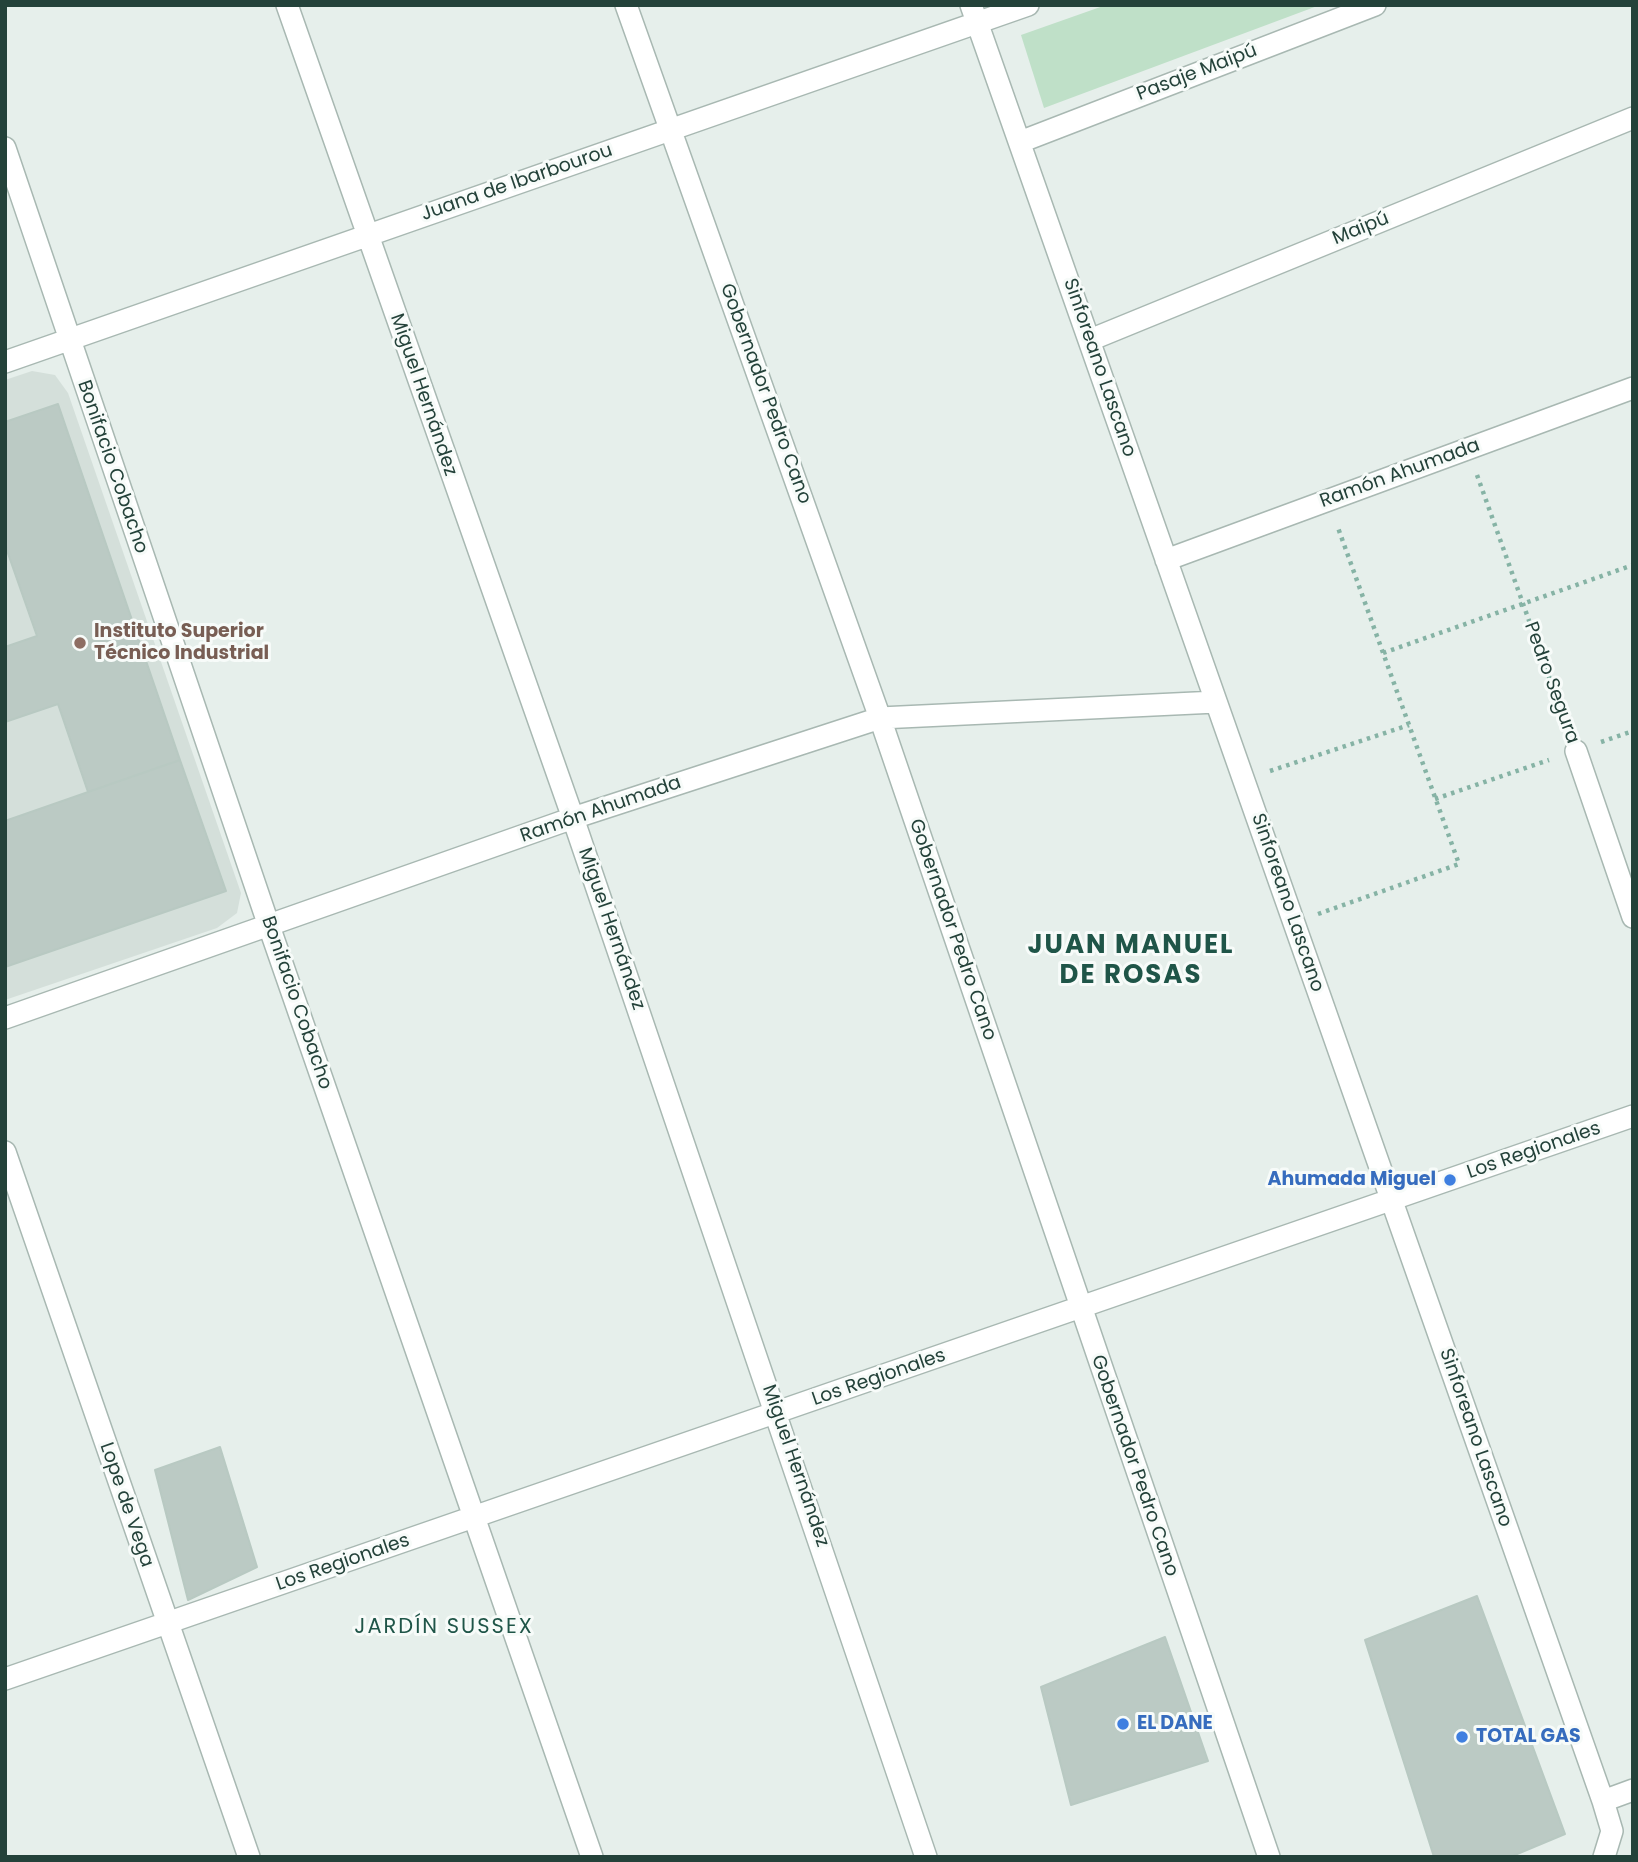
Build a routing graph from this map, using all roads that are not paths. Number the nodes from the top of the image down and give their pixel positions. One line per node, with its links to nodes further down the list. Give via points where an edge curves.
1 (287, 5): 10 (street, Miguel Hernández)
2 (626, 5): 7 (street, Gobernador Pedro Cano)
3 (1028, 5): 5 (street, Juana de Ibarbourou)
4 (1375, 5): 8 (street, Pasaje Maipú)
5 (975, 14): 7 (street, Juana de Ibarbourou); 8 (street, Sinforeano Lascano)
6 (1633, 118): 12 (street, Maipú)
7 (671, 130): 10 (street, Juana de Ibarbourou); 17 (street, Gobernador Pedro Cano)
8 (1020, 142): 12 (street, Sinforeano Lascano)
9 (5, 148): 11 (street, Bonifacio Cobacho)
10 (367, 236): 11 (street, Juana de Ibarbourou); 19 (street, Miguel Hernández)
11 (69, 340): 13 (street, Juana de Ibarbourou); 21 (street, Bonifacio Cobacho)
12 (1090, 340): 15 (street, Sinforeano Lascano)
13 (5, 362)
14 (1633, 388): 15 (street, Ramón Ahumada)
15 (1166, 560): 16 (street, Sinforeano Lascano)
16 (1216, 702): 17 (street, Ramón Ahumada); 25 (street, Sinforeano Lascano)
17 (880, 718): 19 (street, Ramón Ahumada); 26 (street, Gobernador Pedro Cano)
18 (1576, 751): 20 (street, Pedro Segura)
19 (573, 818): 21 (street, Ramón Ahumada); 27 (street, Miguel Hernández)
20 (1633, 917)
21 (269, 926): 22 (street, Ramón Ahumada); 28 (street, Bonifacio Cobacho)
22 (5, 1018)
23 (1633, 1116): 25 (street, Los Regionales)
24 (5, 1152): 29 (street, Lope de Vega)
25 (1391, 1200): 26 (street, Los Regionales); 32 (street, Sinforeano Lascano)
26 (1080, 1307): 27 (street, Los Regionales); 36 (street, Gobernador Pedro Cano)
27 (777, 1413): 28 (street, Los Regionales); 35 (street, Miguel Hernández)
28 (474, 1518): 29 (street, Los Regionales); 34 (street, Bonifacio Cobacho)
29 (167, 1623): 30 (street, Los Regionales); 33 (street, Lope de Vega)
30 (5, 1679)
31 (1633, 1790): 32 (street)
32 (1603, 1801): 37 (street, Sinforeano Lascano, via 1612,1831)
33 (249, 1857)
34 (592, 1857)
35 (926, 1857)
36 (1269, 1857)
37 (1604, 1857)

